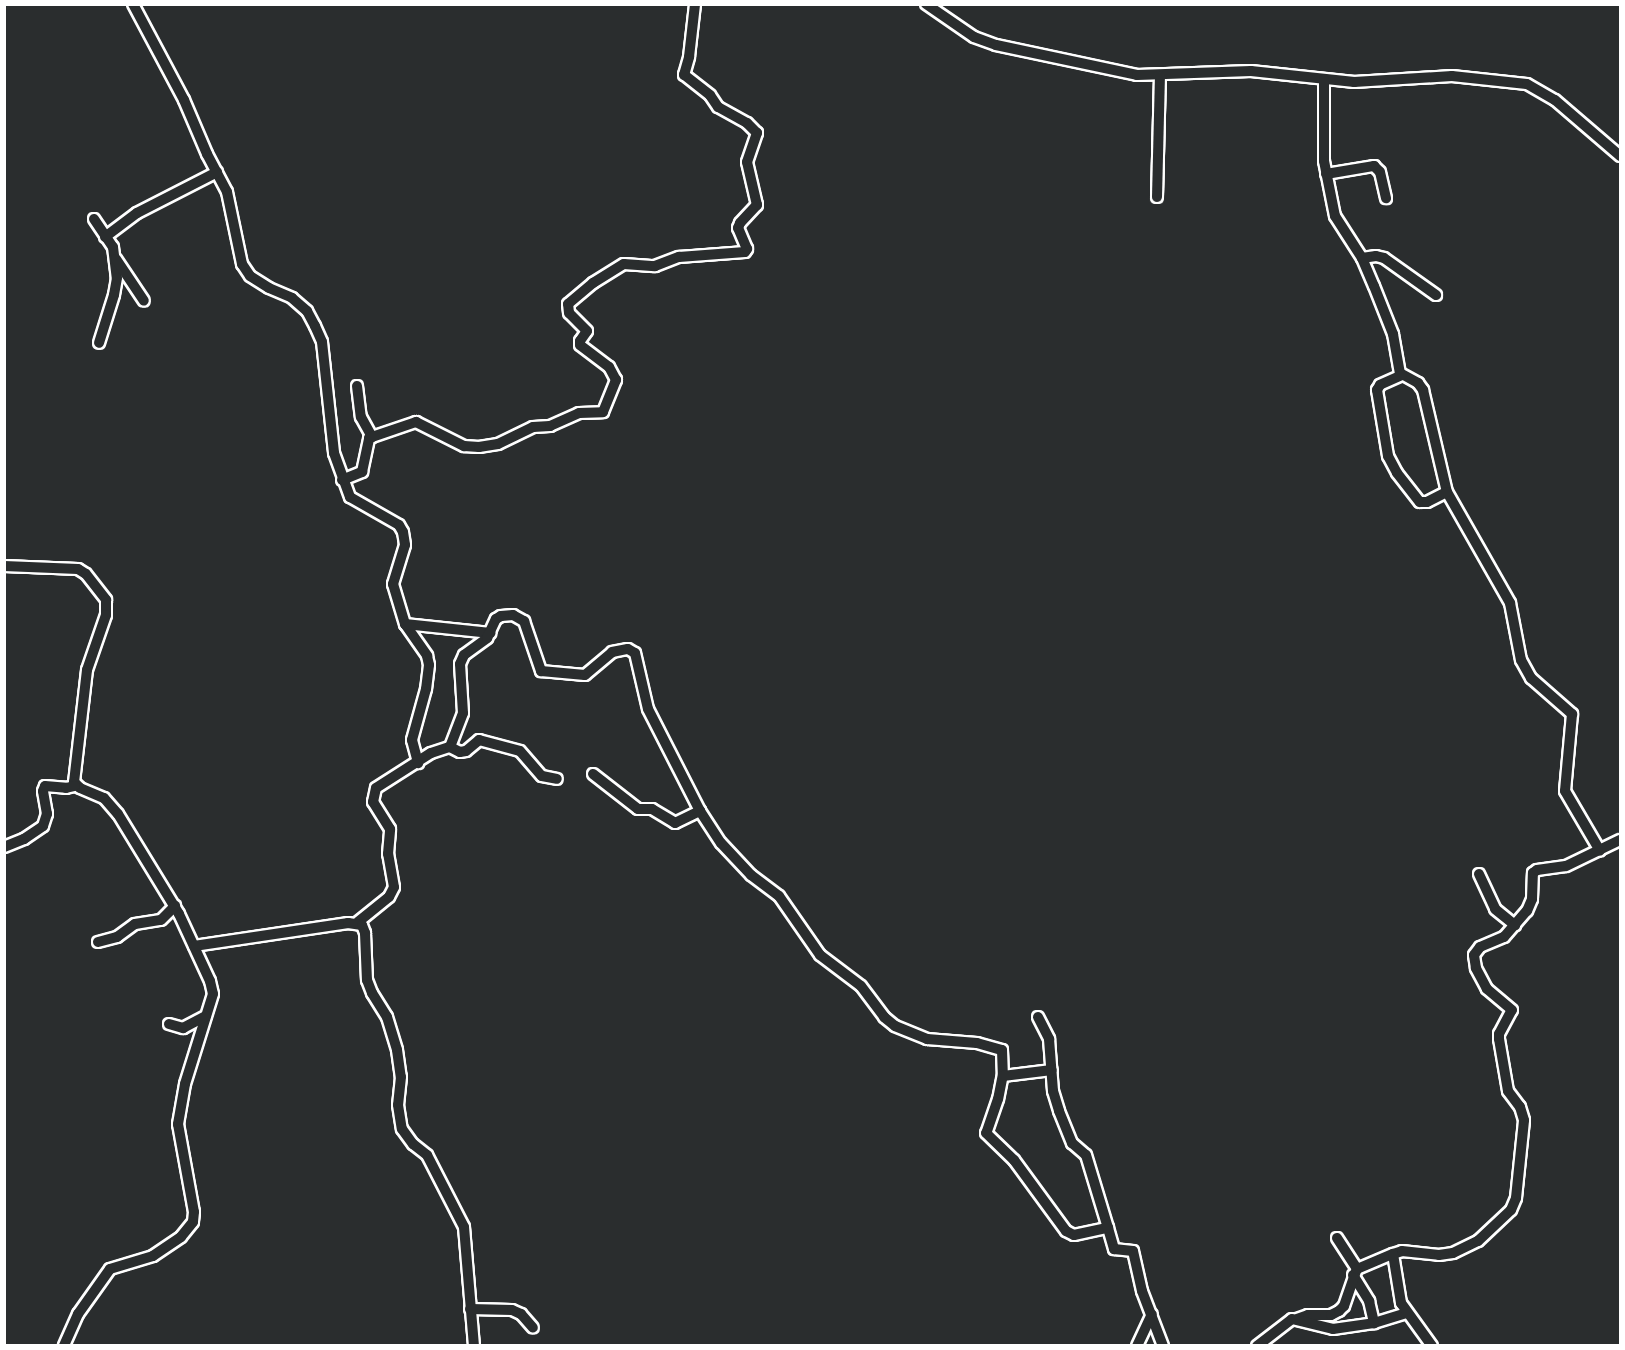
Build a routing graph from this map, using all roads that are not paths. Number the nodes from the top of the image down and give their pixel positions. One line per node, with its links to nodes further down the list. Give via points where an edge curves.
1 (133, 4): 7 (street)
2 (694, 4): 20 (street, via 684,75 718,106 757,133 747,162 758,205 738,228 745,252 679,257 655,266 624,264 568,304 569,313 587,330 580,345 609,367 616,380 603,412 579,413 550,426 533,427 492,446 464,446 416,422)
3 (926, 4): 4 (street, via 974,37 996,45 1137,75)
4 (1160, 76): 5 (street, via 1251,71); 9 (street)
5 (1324, 80): 6 (street, via 1452,76 1527,84 1556,100); 8 (street)
6 (1620, 156)
7 (217, 172): 12 (street, via 137,213); 21 (street, via 227,192 242,264 250,276 307,311 322,342 334,453)
8 (1326, 174): 10 (street, via 1374,166 1380,172); 13 (street, via 1335,216)
9 (1157, 197)
10 (1386, 198)
11 (94, 219): 12 (street)
12 (105, 237): 14 (street)
13 (1362, 258): 15 (street, via 1384,258); 18 (street, via 1394,334)
14 (116, 259): 16 (street); 17 (street, via 114,295)
15 (1436, 295)
16 (144, 301)
17 (99, 344)
18 (1402, 375): 22 (street, via 1423,390); 22 (street, via 1377,390 1388,456 1420,502)
19 (357, 386): 20 (street, via 361,417)
20 (372, 437): 21 (street, via 366,443 366,465 362,472)
21 (342, 480): 24 (street, via 350,497 399,525 403,532 405,545 393,585)
22 (1447, 492): 34 (street, via 1510,603 1526,669 1570,711 1565,791)
23 (4, 566): 30 (street, via 78,569 106,600 106,615 87,670 73,771)
24 (405, 624): 25 (street); 27 (street, via 429,665 412,740)
25 (490, 633): 26 (street, via 460,664 463,713); 31 (street, via 496,619 513,615 524,621 541,671 568,676 585,675 612,651 635,653 648,709)
26 (450, 747): 27 (street, via 431,753); 29 (street, via 466,751 479,740 520,751 542,776)
27 (418, 763): 37 (street, via 374,792 373,802 390,829 388,854 394,887 389,897)
28 (593, 774): 31 (street, via 638,809 652,809 675,823)
29 (557, 779)
30 (75, 786): 33 (street, via 45,786 42,790 47,814 43,826); 36 (street, via 108,802)
31 (700, 811): 45 (street, via 721,843 751,875 778,896 819,955 861,986 884,1017 895,1026 927,1039 998,1047 1004,1055)
32 (1620, 840): 34 (street)
33 (4, 847)
34 (1600, 850): 38 (street, via 1566,866 1533,873 1532,899)
35 (1479, 874): 38 (street, via 1495,909)
36 (175, 906): 39 (street, via 161,920 135,924 117,938); 40 (street)
37 (358, 922): 40 (street); 50 (street, via 365,933 367,980 387,1017 397,1050 402,1129 427,1155 464,1227)
38 (1515, 925): 48 (street, via 1504,938 1476,950 1473,958 1490,993 1512,1010 1498,1039 1508,1091 1524,1120 1516,1198 1504,1218 1478,1240 1453,1253)
39 (98, 942)
40 (194, 946): 41 (street, via 212,989)
41 (206, 1016): 43 (street, via 183,1028); 56 (street, via 185,1084 178,1124 193,1222 181,1237 153,1256 110,1269 78,1314)
42 (1038, 1017): 44 (street, via 1049,1039)
43 (169, 1024)
44 (1052, 1070): 45 (street); 46 (street, via 1059,1111 1072,1143 1086,1155)
45 (1003, 1076): 46 (street, via 986,1133 1014,1160 1066,1231 1074,1235)
46 (1108, 1228): 52 (street, via 1114,1249 1133,1251)
47 (1337, 1238): 49 (street)
48 (1393, 1254): 49 (street); 51 (street, via 1398,1294)
49 (1355, 1272): 53 (street, via 1339,1311); 54 (street)
50 (470, 1309): 55 (street, via 512,1310 521,1314); 57 (street)
51 (1407, 1313): 54 (street); 61 (street)
52 (1152, 1314): 58 (street); 59 (street)
53 (1297, 1319): 54 (street, via 1326,1328); 60 (street, via 1281,1325)
54 (1374, 1323)
55 (532, 1328)
56 (64, 1346)
57 (474, 1346)
58 (1137, 1346)
59 (1163, 1346)
60 (1257, 1346)
61 (1432, 1346)

